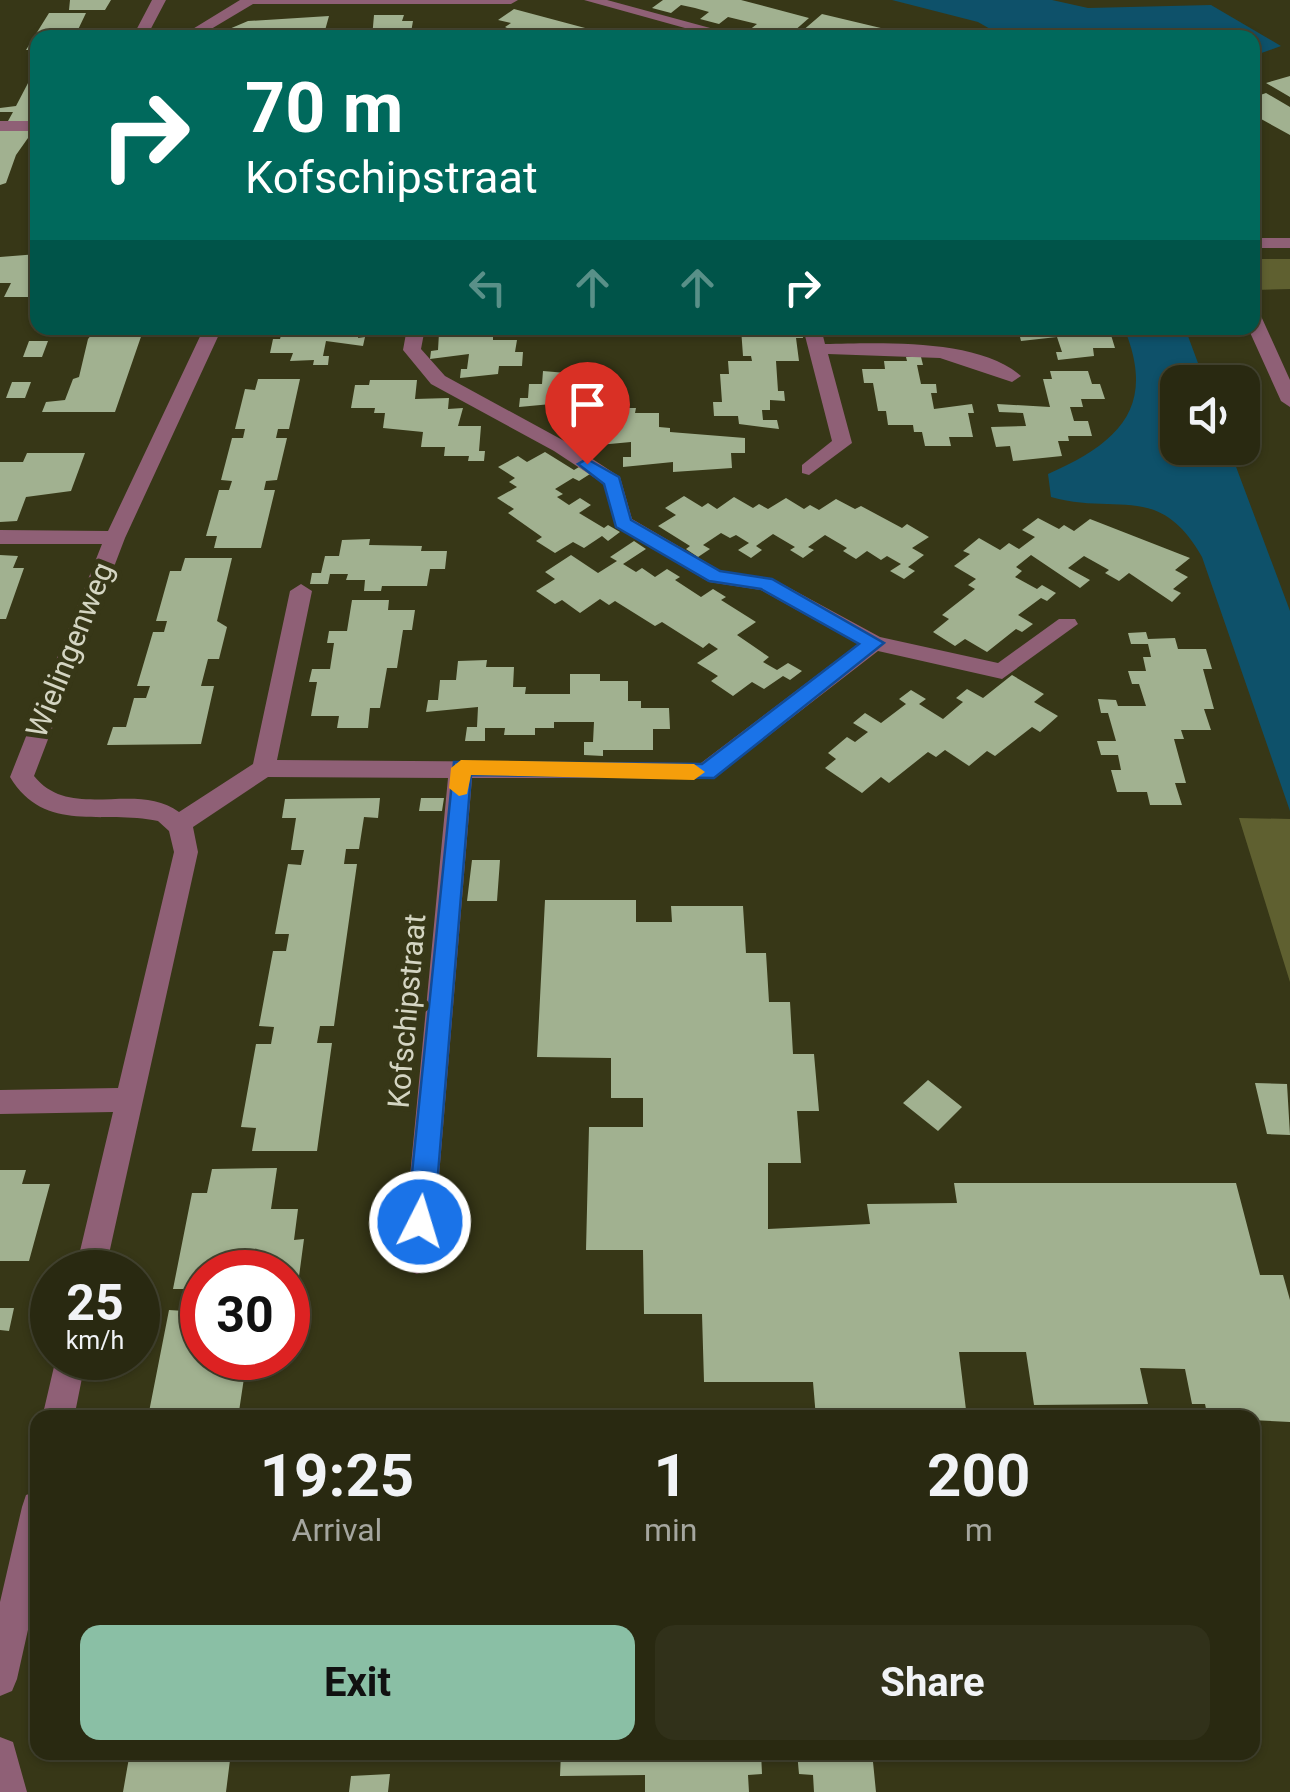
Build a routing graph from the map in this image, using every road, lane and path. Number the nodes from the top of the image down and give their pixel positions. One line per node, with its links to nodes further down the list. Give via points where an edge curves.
1 (158, 0): 5 (street)
2 (444, 0): 3 (street); 6 (street, via 250,0)
3 (510, 0)
4 (590, 0): 7 (street)
5 (143, 30)
6 (199, 30)
7 (708, 30)
8 (0, 126): 9 (street)
9 (30, 126)
10 (1260, 242): 11 (street)
11 (1290, 243)
12 (1260, 334): 18 (street)
13 (210, 335): 21 (street, Wielingenweg)
14 (415, 335): 24 (street, via 412,350 438,380 613,481 622,522 716,577 766,584)
15 (814, 335): 16 (street)
16 (817, 349): 17 (street, via 924,349 973,357); 19 (street, via 842,443)
17 (1012, 376)
18 (1290, 401)
19 (809, 470)
20 (0, 537): 21 (street)
21 (115, 538): 27 (street, Wielingenweg, via 22,777 28,792 62,808 148,810)
22 (300, 591): 25 (street)
23 (1067, 624): 24 (street, via 1002,672)
24 (874, 643): 26 (street, via 706,772)
25 (264, 768): 26 (street); 27 (street)
26 (461, 768): 31 (street, Kofschipstraat)
27 (181, 823): 28 (street, via 186,852)
28 (129, 1100): 29 (street); 30 (street)
29 (0, 1102)
30 (95, 1250)
31 (417, 1260)
32 (66, 1380): 33 (street)
33 (60, 1410)
34 (30, 1543): 35 (street)
35 (0, 1679)
36 (0, 1755): 37 (street)
37 (9, 1792)

